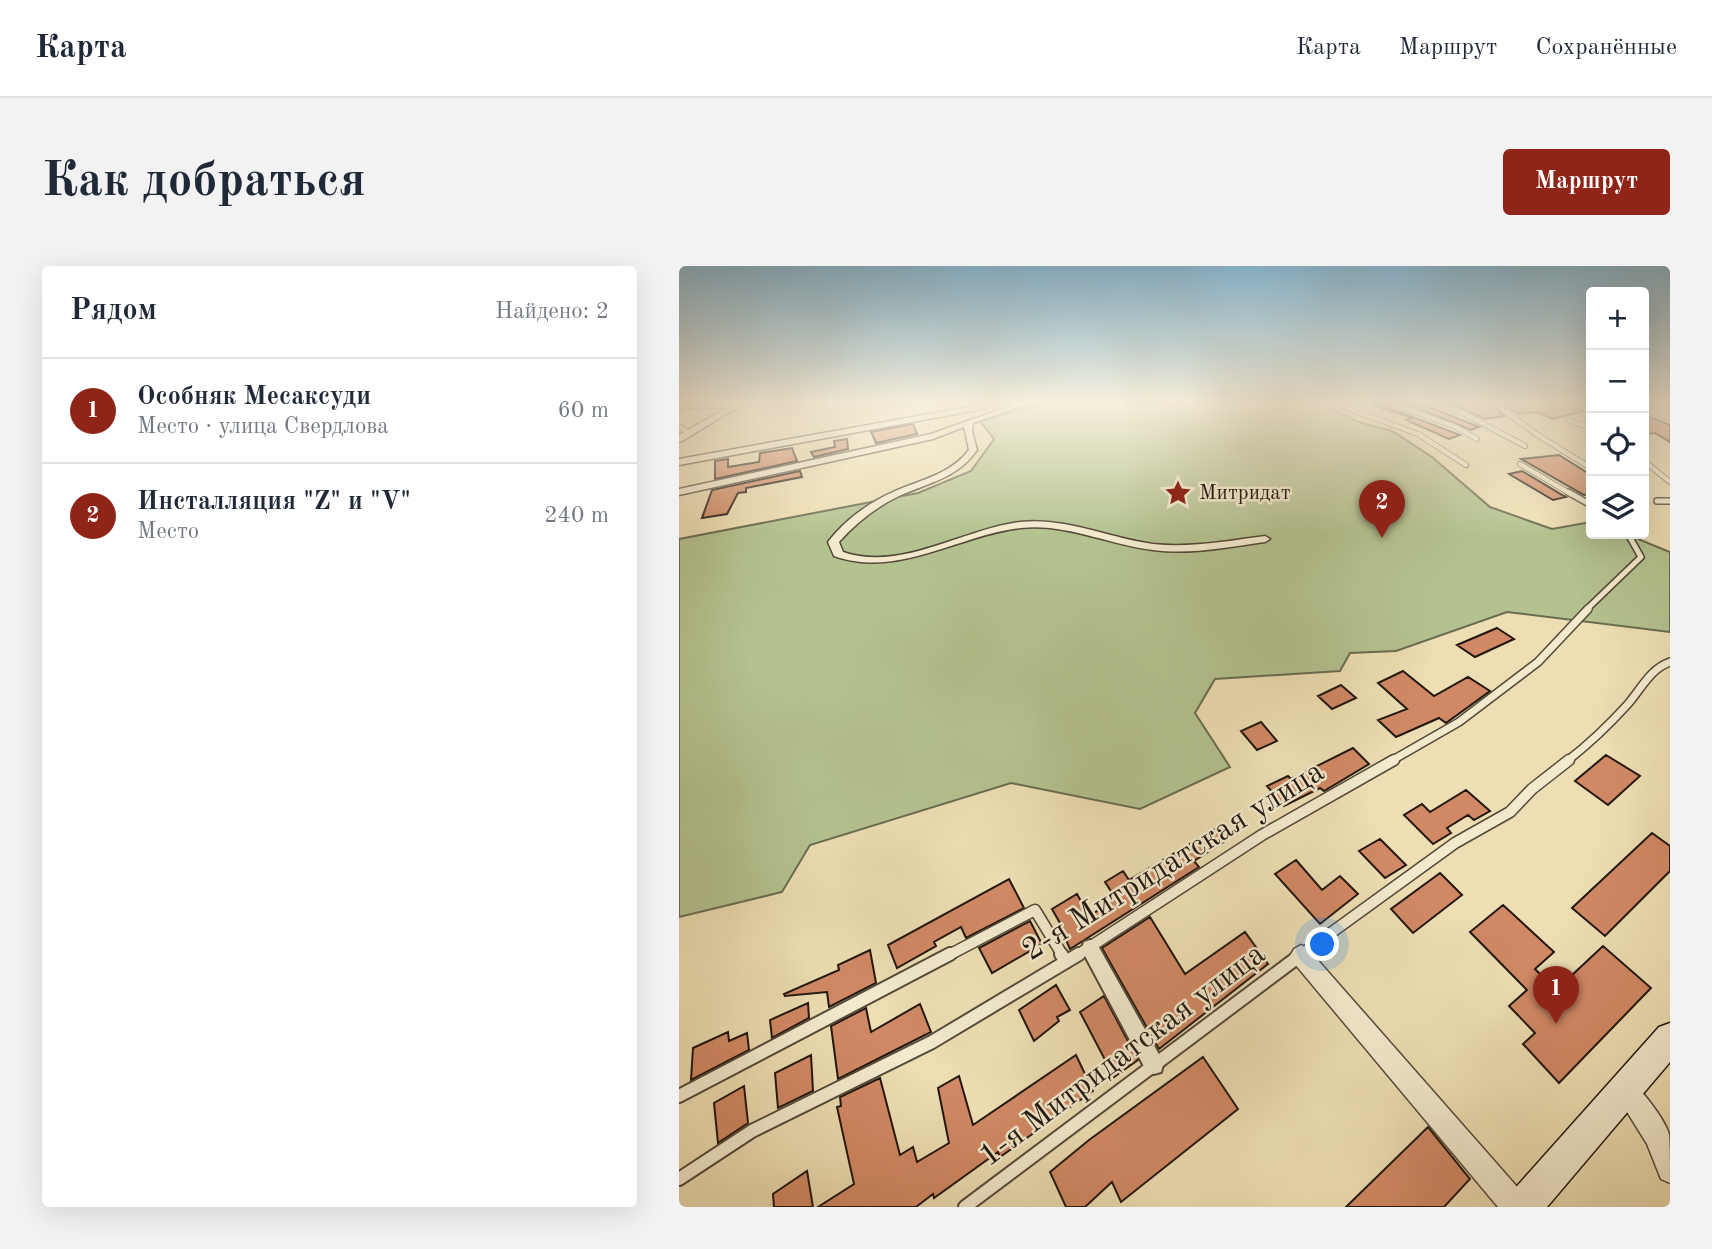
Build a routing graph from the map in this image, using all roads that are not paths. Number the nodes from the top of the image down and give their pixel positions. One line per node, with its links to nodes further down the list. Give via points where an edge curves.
1 (767, 446): 6 (street)
2 (888, 446): 12 (street)
3 (972, 446): 16 (street, via 963,463 865,513 833,542 838,554 884,560 1031,525 1178,550)
4 (1436, 446): 8 (lane)
5 (1555, 446): 9 (lane)
6 (679, 462)
7 (1520, 464): 15 (lane)
8 (1466, 465)
9 (1586, 465)
10 (1649, 465): 11 (lane)
11 (1670, 482)
12 (679, 492)
13 (1657, 501): 14 (lane)
14 (1670, 501)
15 (1586, 502)
16 (1265, 539)
17 (1631, 539): 19 (lane, 2-я Митридатская улица, via 1641,557 1538,663 1459,722 1262,835)
18 (1670, 662): 20 (lane, 1-я Митридатская улица, via 1658,666 1593,741 1510,812 1455,843)
19 (1090, 948): 21 (lane, 2-я Митридатская улица); 23 (street)
20 (1301, 956): 23 (lane, 1-я Митридатская улица); 29 (street)
21 (1066, 962): 25 (lane, via 1035,910); 27 (lane, 2-я Митридатская улица, via 932,1042 752,1131)
22 (1670, 1038): 24 (main road)
23 (1154, 1065): 28 (lane, 1-я Митридатская улица)
24 (1626, 1091): 26 (street, via 1657,1136); 30 (main road)
25 (679, 1096)
26 (1670, 1170)
27 (679, 1179)
28 (965, 1207)
29 (1516, 1207)
30 (1523, 1207)

